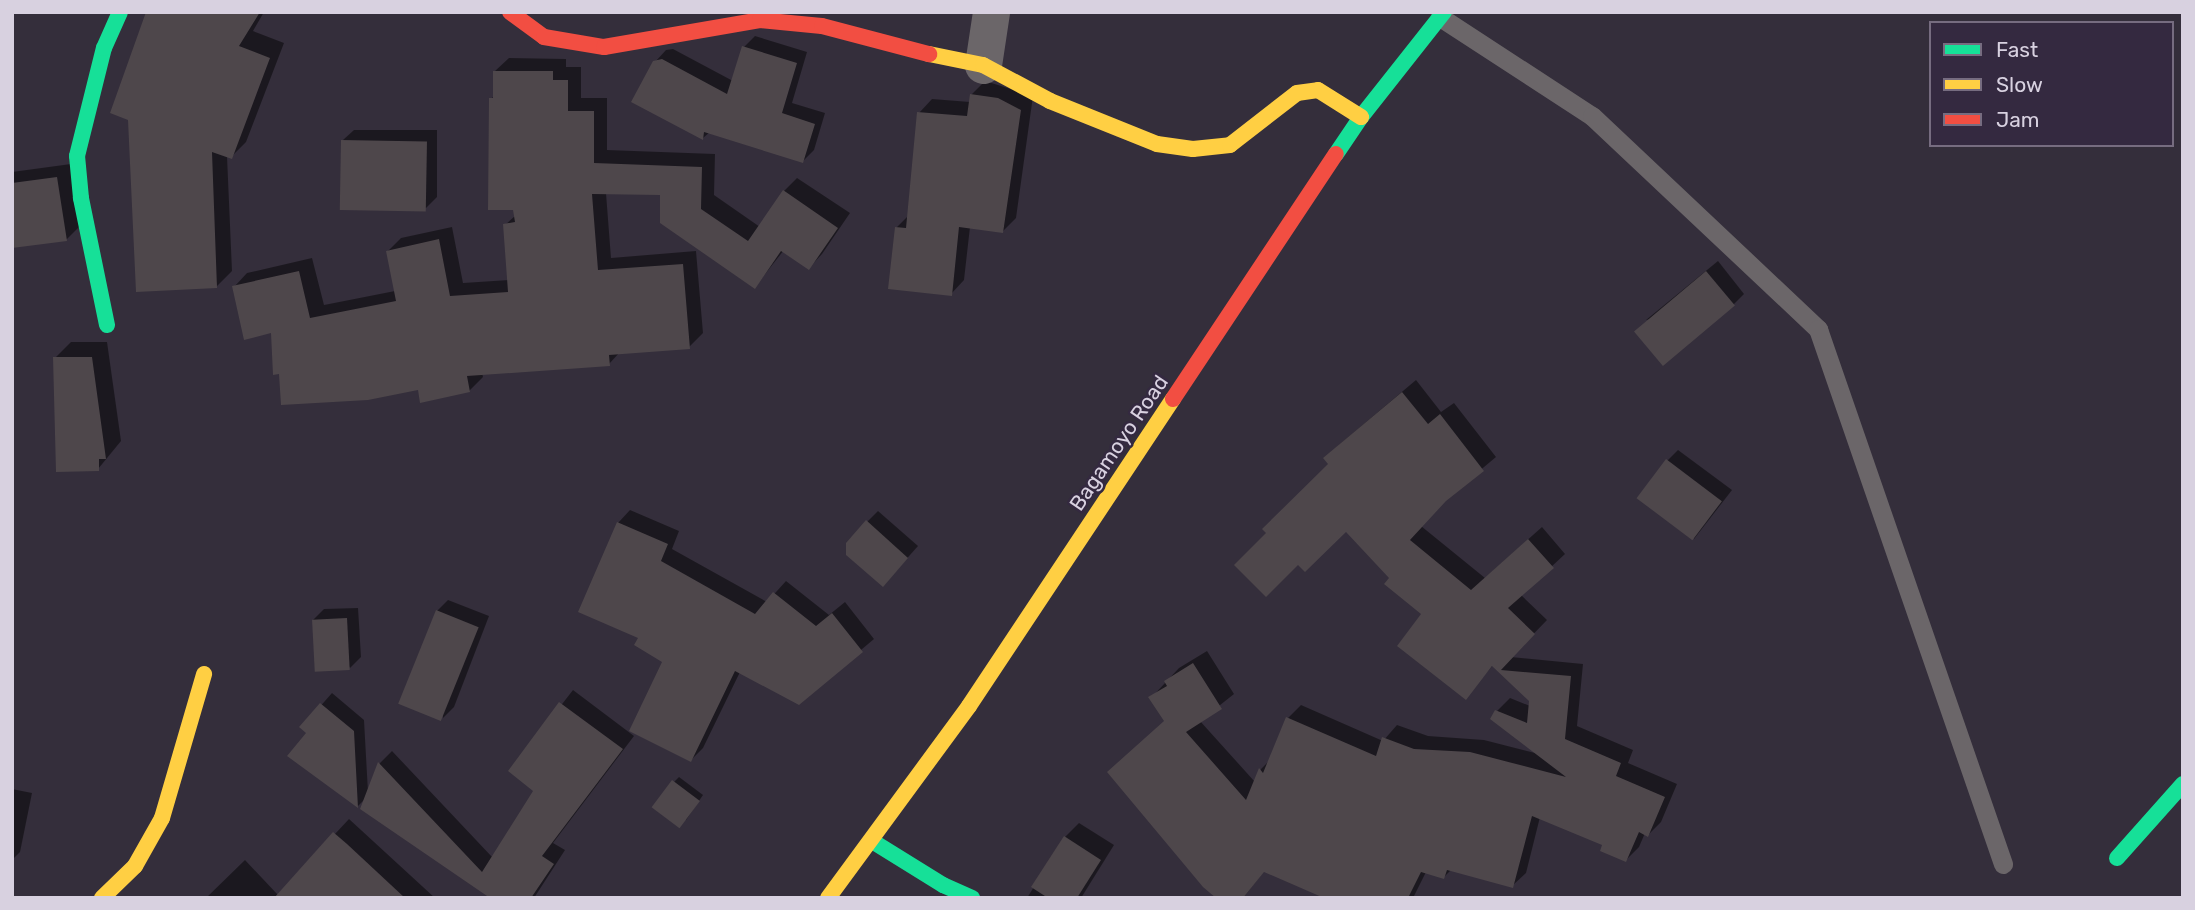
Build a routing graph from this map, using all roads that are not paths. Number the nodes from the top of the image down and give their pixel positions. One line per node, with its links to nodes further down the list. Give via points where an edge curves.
1 (120, 12): 7 (main road, via 104,48 78,156 81,198)
2 (510, 12): 5 (main road, via 544,37 604,47 760,20 821,26)
3 (990, 12): 5 (street)
4 (1442, 15): 6 (main road, Bagamoyo Road); 12 (lane, via 1592,116 1818,329)
5 (983, 65): 6 (main road, via 1050,101 1157,144 1193,149 1230,145 1297,93 1318,90)
6 (1361, 117): 10 (main road, Bagamoyo Road, via 969,706)
7 (107, 325)
8 (204, 674): 14 (main road, via 162,818 135,866)
9 (2183, 784): 11 (main road)
10 (872, 841): 13 (main road); 15 (main road, Bagamoyo Road)
11 (2117, 858)
12 (2003, 864)
13 (950, 893)
14 (102, 898)
15 (828, 898)

